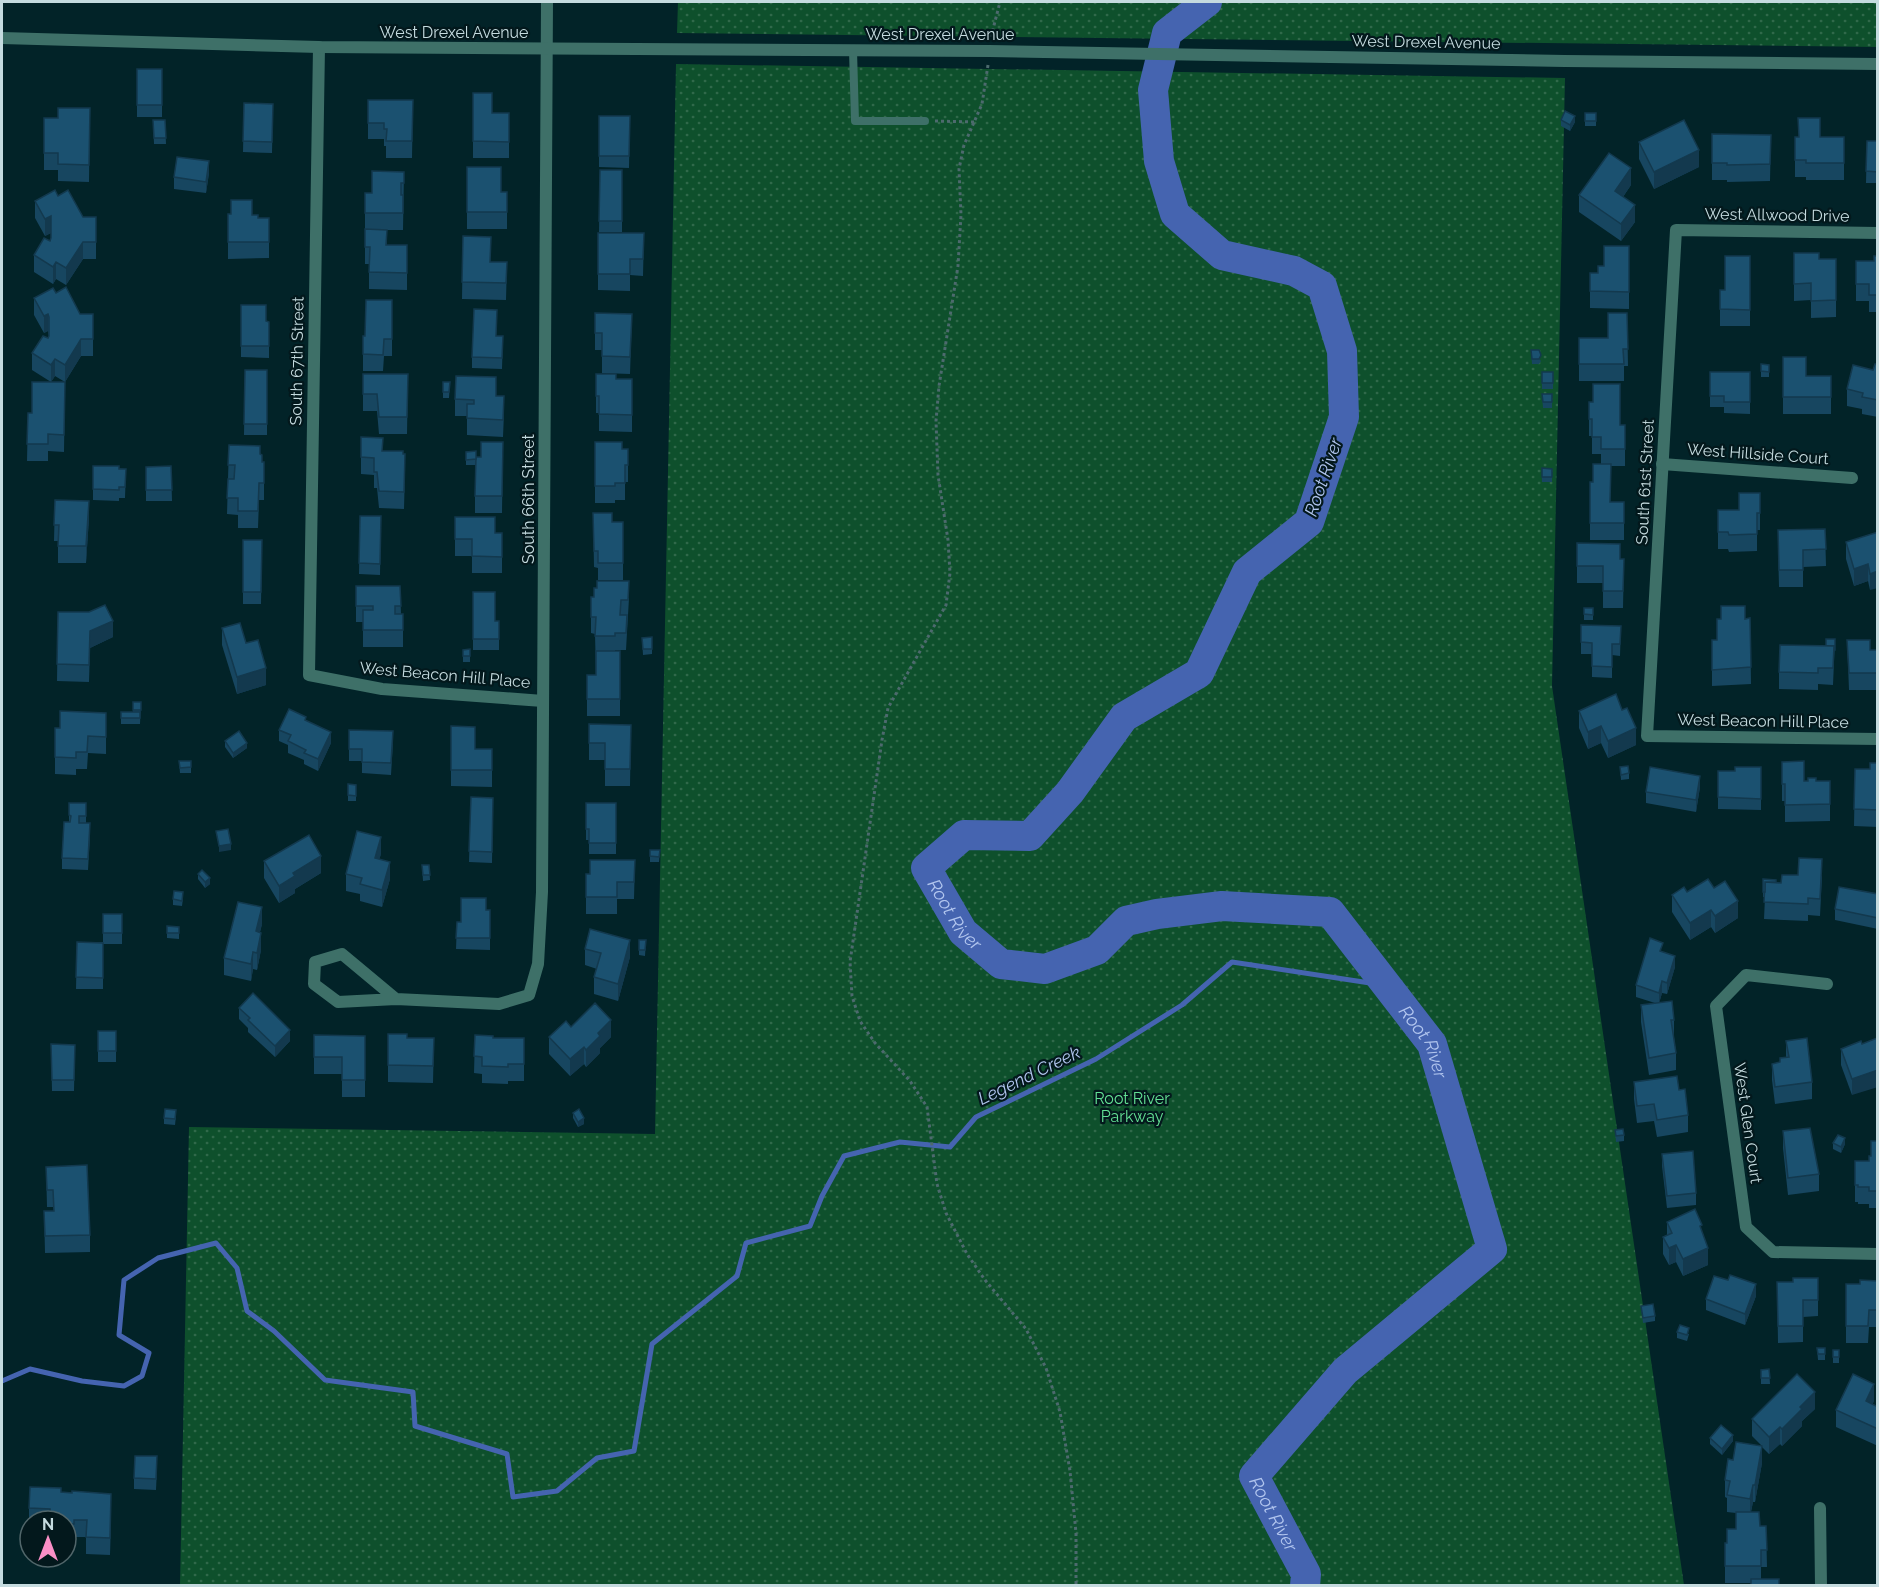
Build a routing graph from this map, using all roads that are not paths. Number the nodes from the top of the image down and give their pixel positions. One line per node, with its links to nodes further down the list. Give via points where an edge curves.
1 (547, 2): 4 (street, South 66th Street)
2 (2, 38): 3 (street, West Drexel Avenue)
3 (319, 47): 4 (street, West Drexel Avenue); 12 (street, South 67th Street)
4 (547, 49): 5 (street, West Drexel Avenue); 13 (street, South 66th Street)
5 (853, 50): 6 (street, West Drexel Avenue); 7 (lane, via 855,121)
6 (1878, 64)
7 (924, 121)
8 (1676, 230): 9 (street, West Allwood Drive); 10 (street, South 61st Street)
9 (1878, 233)
10 (1662, 464): 11 (street, West Hillside Court); 14 (street, South 61st Street)
11 (1852, 478)
12 (309, 675): 13 (street, West Beacon Hill Place, via 382,689)
13 (543, 701): 17 (street, South 66th Street, via 542,892 538,964 529,995 499,1004)
14 (1647, 736): 15 (street, West Beacon Hill Place)
15 (1878, 739)
16 (1827, 984): 18 (street, West Glen Court, via 1746,975 1716,1006 1746,1227 1773,1252)
17 (396, 999): 17 (street, via 342,954 315,962 314,984 338,1002)
18 (1878, 1254)
19 (1820, 1508): 20 (street)
20 (1821, 1586)

